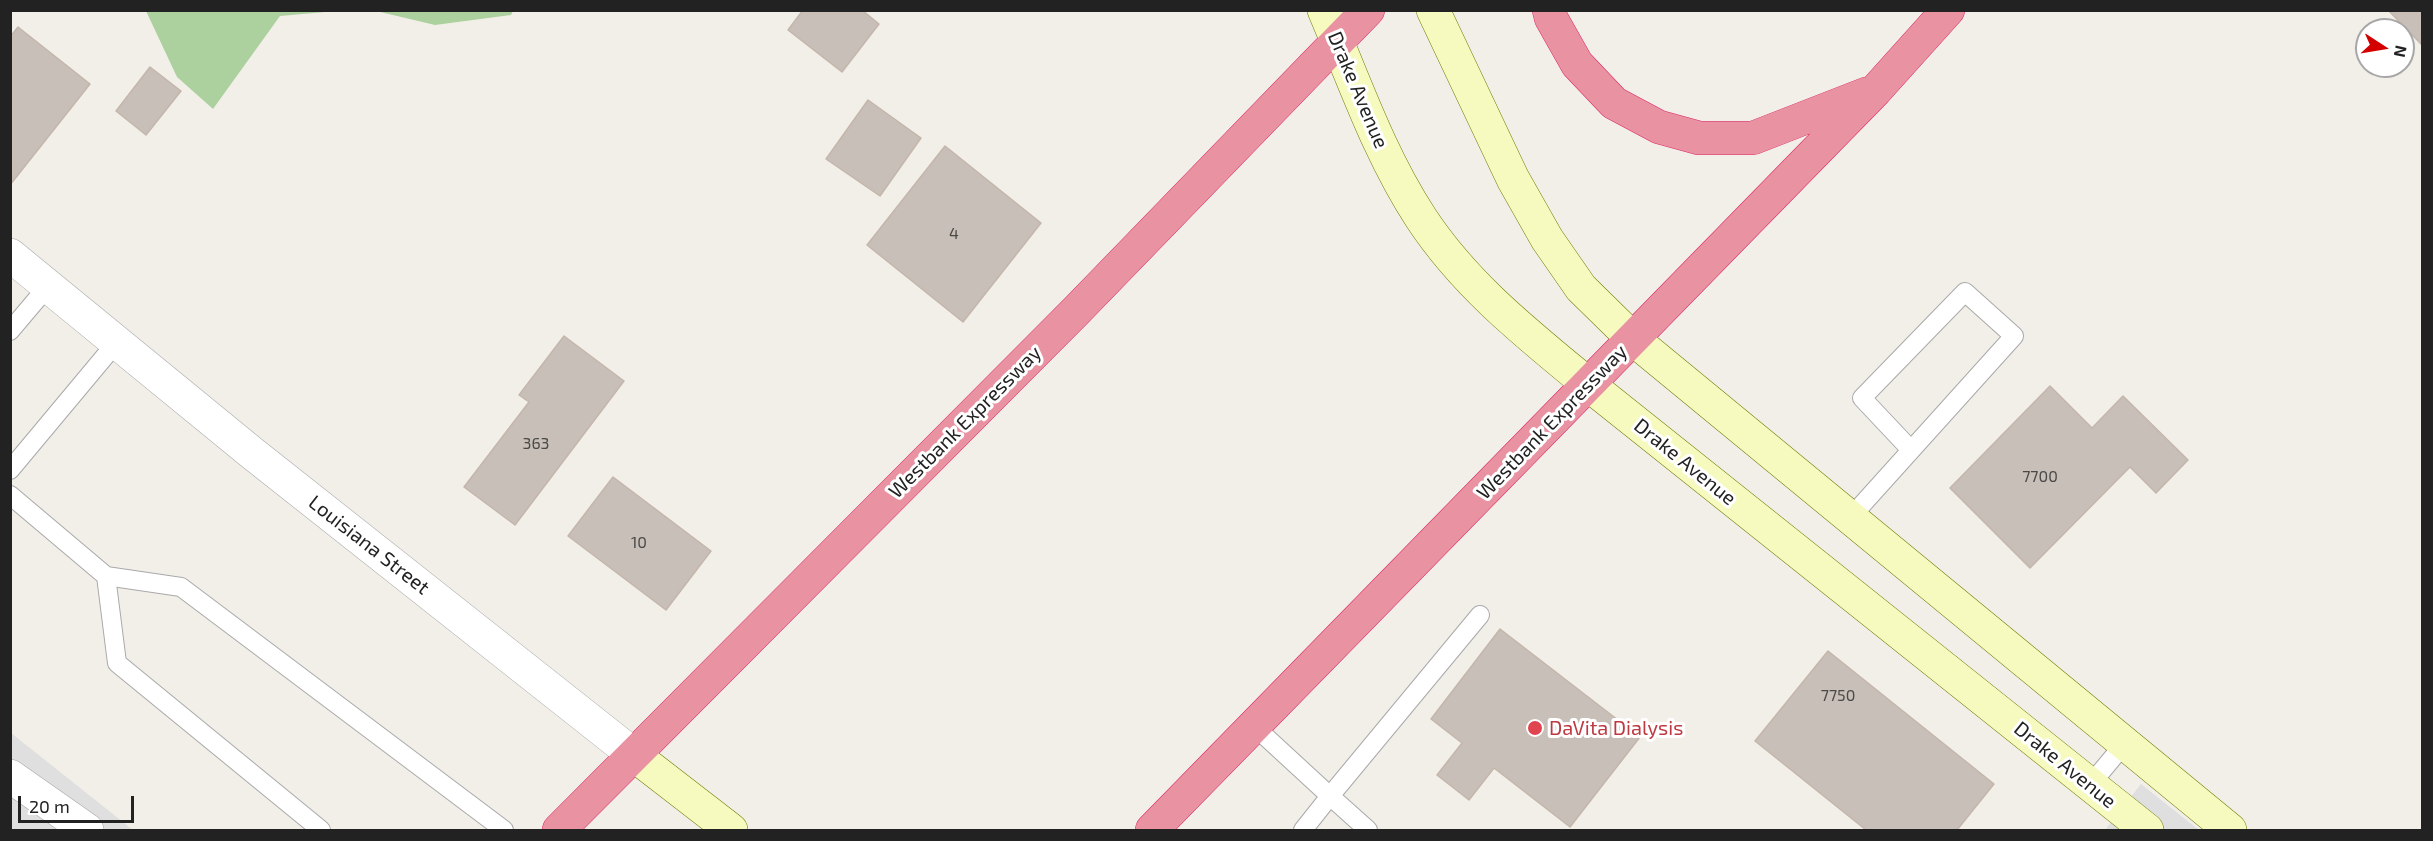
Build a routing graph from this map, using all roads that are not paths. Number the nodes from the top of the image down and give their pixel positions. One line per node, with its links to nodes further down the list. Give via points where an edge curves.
1 (1324, 10): 6 (street, Drake Avenue)
2 (1368, 10): 6 (highway, Westbank Expressway)
3 (1433, 10): 11 (street, via 1547,239 1581,288)
4 (1549, 10): 7 (highway, via 1577,64 1614,103 1659,127 1699,138 1753,138)
5 (1948, 10): 7 (highway, Westbank Expressway)
6 (1337, 42): 13 (street, Drake Avenue, via 1387,160 1421,218 1467,278 1519,328); 22 (highway, Westbank Expressway, via 1077,310)
7 (1876, 90): 11 (highway, Westbank Expressway)
8 (10, 255): 9 (street, Louisiana Street)
9 (48, 286): 10 (lane); 12 (street, Louisiana Street)
10 (10, 331)
11 (1633, 339): 13 (highway, Westbank Expressway); 17 (street)
12 (116, 343): 15 (lane); 22 (street, Louisiana Street)
13 (1589, 385): 20 (highway, Westbank Expressway); 24 (street, Drake Avenue)
14 (1911, 450): 14 (lane, via 2013,336 1965,292 1862,398); 17 (lane)
15 (10, 470)
16 (10, 495): 18 (lane)
17 (1850, 518): 21 (street)
18 (106, 576): 28 (lane, via 117,663); 29 (lane, via 181,587)
19 (1480, 615): 25 (lane)
20 (1254, 726): 25 (lane); 26 (highway, Westbank Expressway)
21 (2125, 743): 24 (lane); 35 (street)
22 (634, 755): 30 (highway, Westbank Expressway); 31 (street, Louisiana Street)
23 (10, 776): 27 (street)
24 (2090, 785): 34 (street, Drake Avenue)
25 (1330, 796): 32 (lane); 33 (lane)
26 (1161, 828)
27 (87, 831)
28 (321, 831)
29 (504, 831)
30 (559, 831)
31 (731, 831)
32 (1303, 831)
33 (1368, 831)
34 (2147, 831)
35 (2230, 831)

